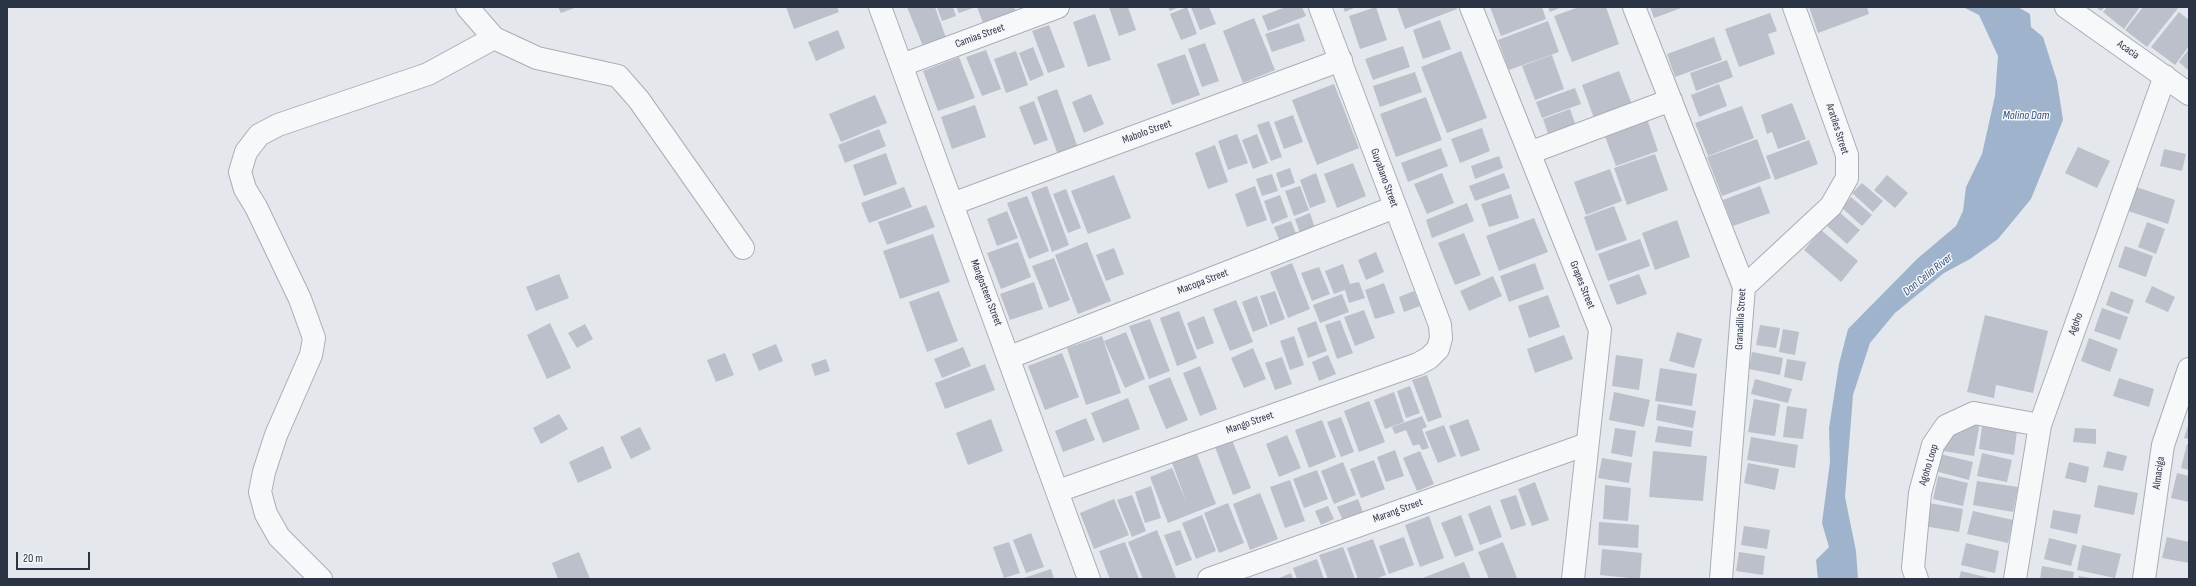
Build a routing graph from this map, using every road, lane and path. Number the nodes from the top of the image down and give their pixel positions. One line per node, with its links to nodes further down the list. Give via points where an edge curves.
1 (467, 7): 9 (street)
2 (880, 7): 11 (street, Mangosteen Street)
3 (1058, 7): 11 (street, Camias Street)
4 (1320, 7): 10 (street, Guyabano Street)
5 (1471, 7): 15 (street, Grapes Street)
6 (1634, 7): 14 (street, Granadilla Street)
7 (1794, 7): 19 (street, Aratiles Street, via 1848,155 1847,178 1831,206)
8 (2066, 7): 12 (street, Acacia)
9 (494, 38): 18 (street, via 537,58 618,76 639,100); 26 (street, via 428,74 278,125 259,135 246,152 240,172 245,189 300,299 314,338 311,355 276,435 260,492 266,514 279,537)
10 (1341, 60): 16 (street, Mabolo Street); 17 (street, Guyabano Street)
11 (902, 65): 16 (street, Mangosteen Street)
12 (2164, 76): 13 (street, Acacia); 23 (street, Agoho)
13 (2189, 94)
14 (1671, 100): 15 (street); 19 (street, Granadilla Street)
15 (1529, 153): 24 (street, Grapes Street, via 1600,330)
16 (952, 204): 21 (street, Mangosteen Street)
17 (1395, 207): 20 (street, Guyabano Street, via 1440,325 1441,338); 21 (street, Macopa Street)
18 (743, 248)
19 (1744, 287): 30 (street, Granadilla Street)
20 (1438, 349): 25 (street, Mango Street, via 1418,364)
21 (1010, 358): 25 (street, Mangosteen Street)
22 (2189, 370): 33 (street, Almaciga, via 2163,445)
23 (2040, 425): 31 (street, Agoho Loop, via 1974,413 1946,426 1933,445 1920,493 1913,568); 32 (street, Agoho)
24 (1587, 444): 28 (street, Marang Street); 29 (street, Grapes Street)
25 (1058, 491): 27 (street, Mangosteen Street)
26 (321, 579)
27 (1090, 579)
28 (1209, 579)
29 (1573, 579)
30 (1720, 579)
31 (1917, 579)
32 (2015, 579)
33 (2144, 579)

